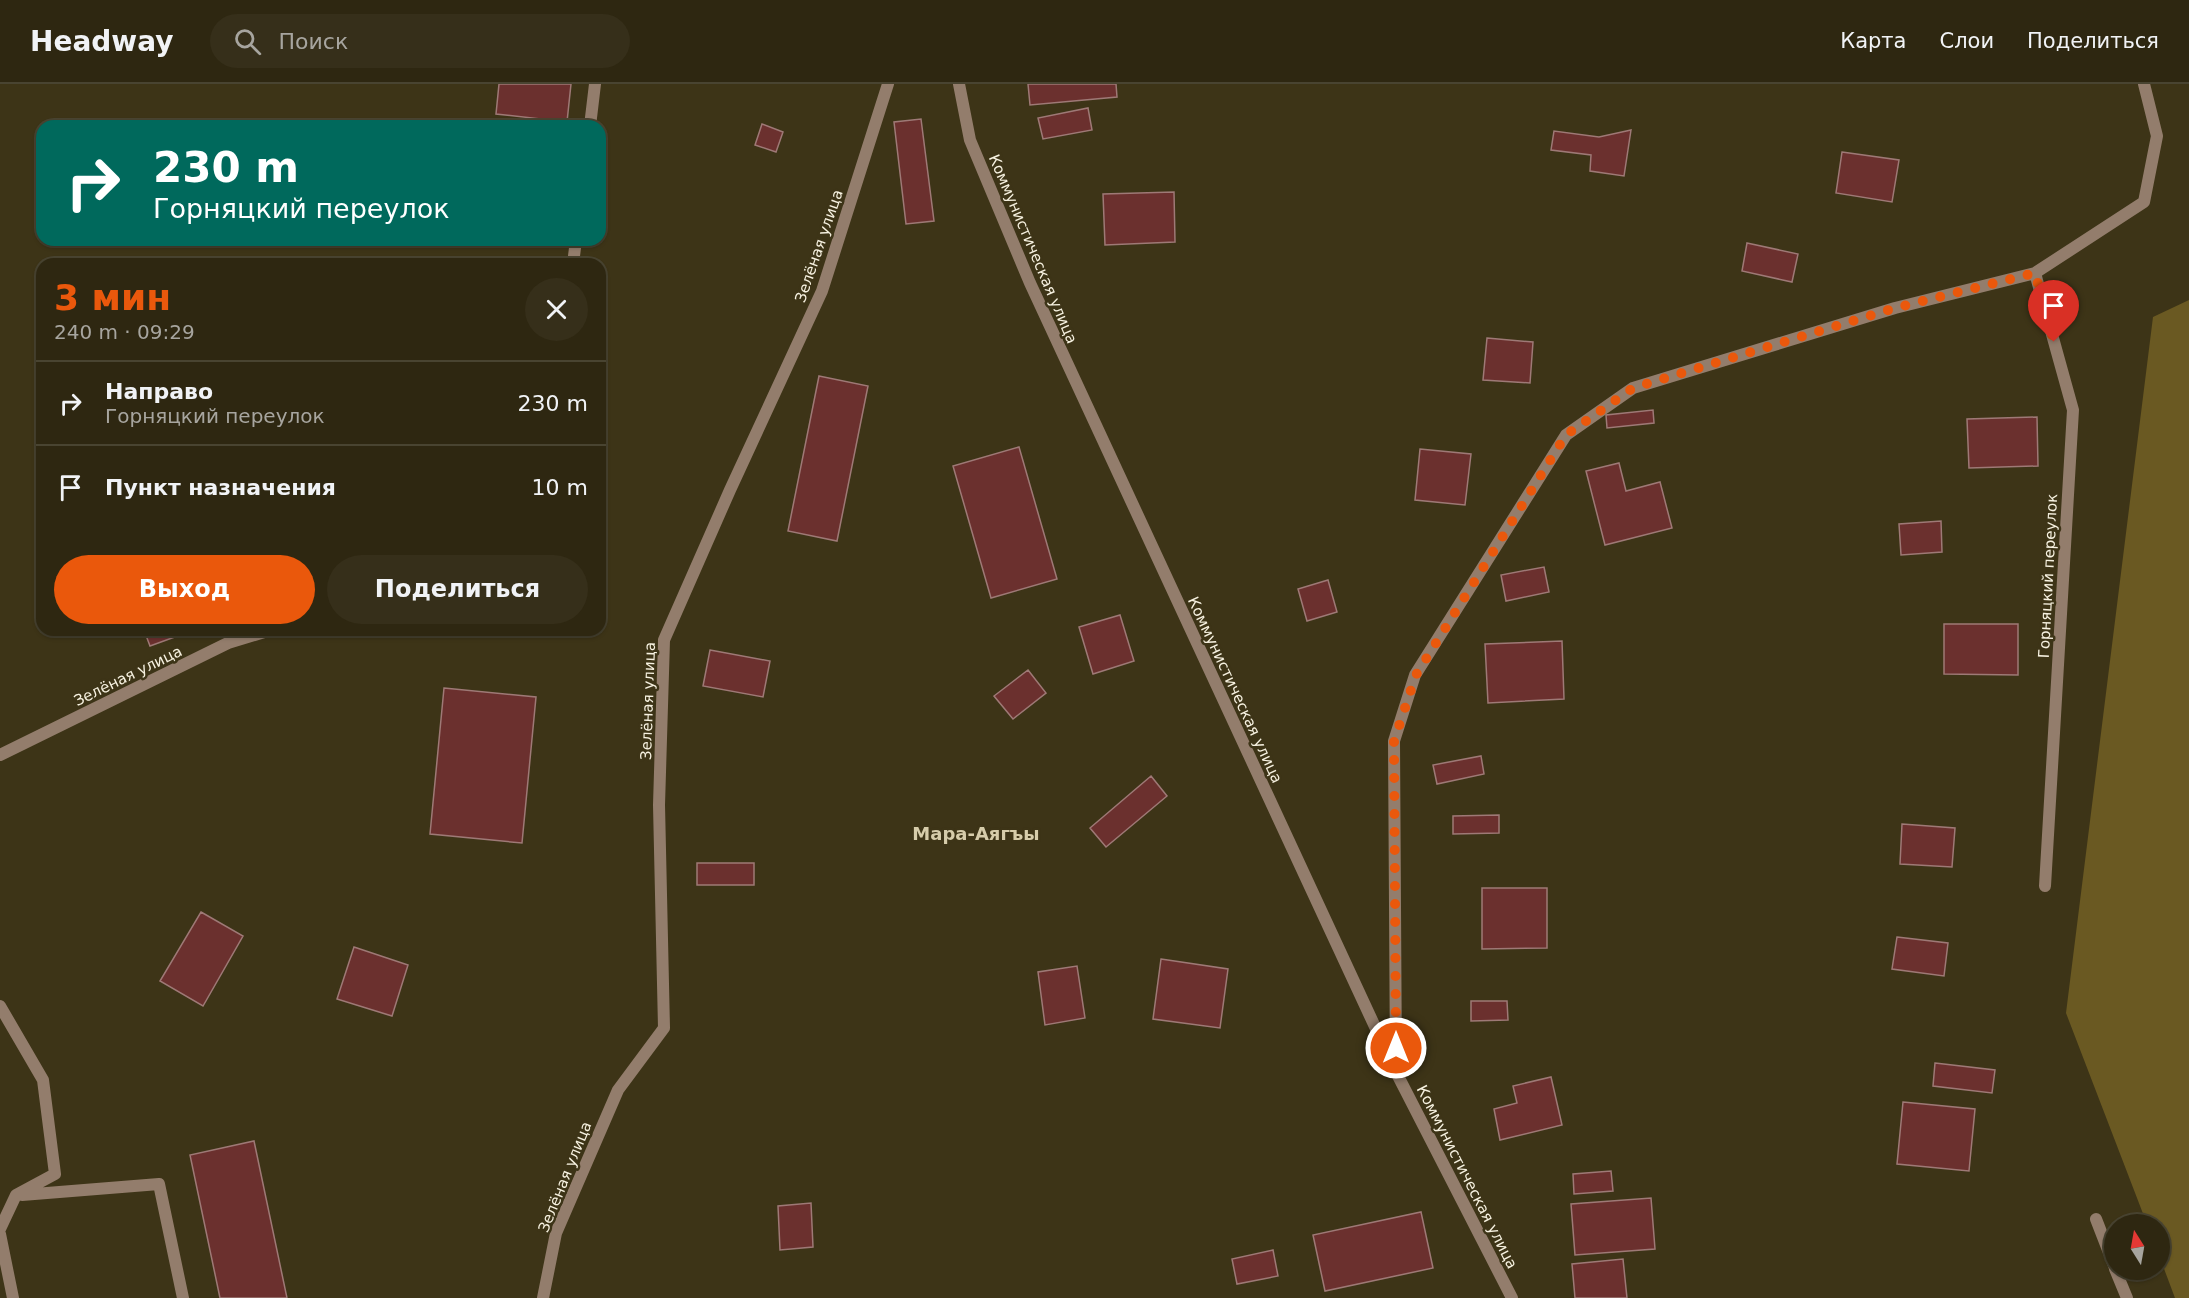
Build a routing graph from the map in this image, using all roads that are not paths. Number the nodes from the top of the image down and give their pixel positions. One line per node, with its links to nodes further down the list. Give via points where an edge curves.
1 (595, 84): 5 (street)
2 (888, 84): 20 (street, Зелёная улица, via 822,291 664,640 659,805 664,1028 618,1090 556,1233)
3 (959, 84): 11 (street, Коммунистическая улица, via 970,140 1030,284)
4 (2144, 84): 6 (street, via 2157,135 2144,202)
5 (591, 120)
6 (2035, 273): 9 (street, Горняцкий переулок, via 2073,410); 11 (street, via 1895,308 1633,388 1566,435 1416,675 1394,741)
7 (251, 636): 8 (street, Зелёная улица, via 228,643)
8 (0, 755)
9 (2045, 886)
10 (0, 1006): 12 (street, via 43,1080 54,1174)
11 (1396, 1072): 21 (street, Коммунистическая улица)
12 (16, 1195): 14 (street); 19 (street, via 159,1184)
13 (2096, 1219): 16 (street)
14 (0, 1229)
15 (0, 1234): 18 (street)
16 (2104, 1240)
17 (2120, 1280): 22 (street)
18 (13, 1298)
19 (183, 1298)
20 (543, 1298)
21 (1512, 1298)
22 (2127, 1298)

